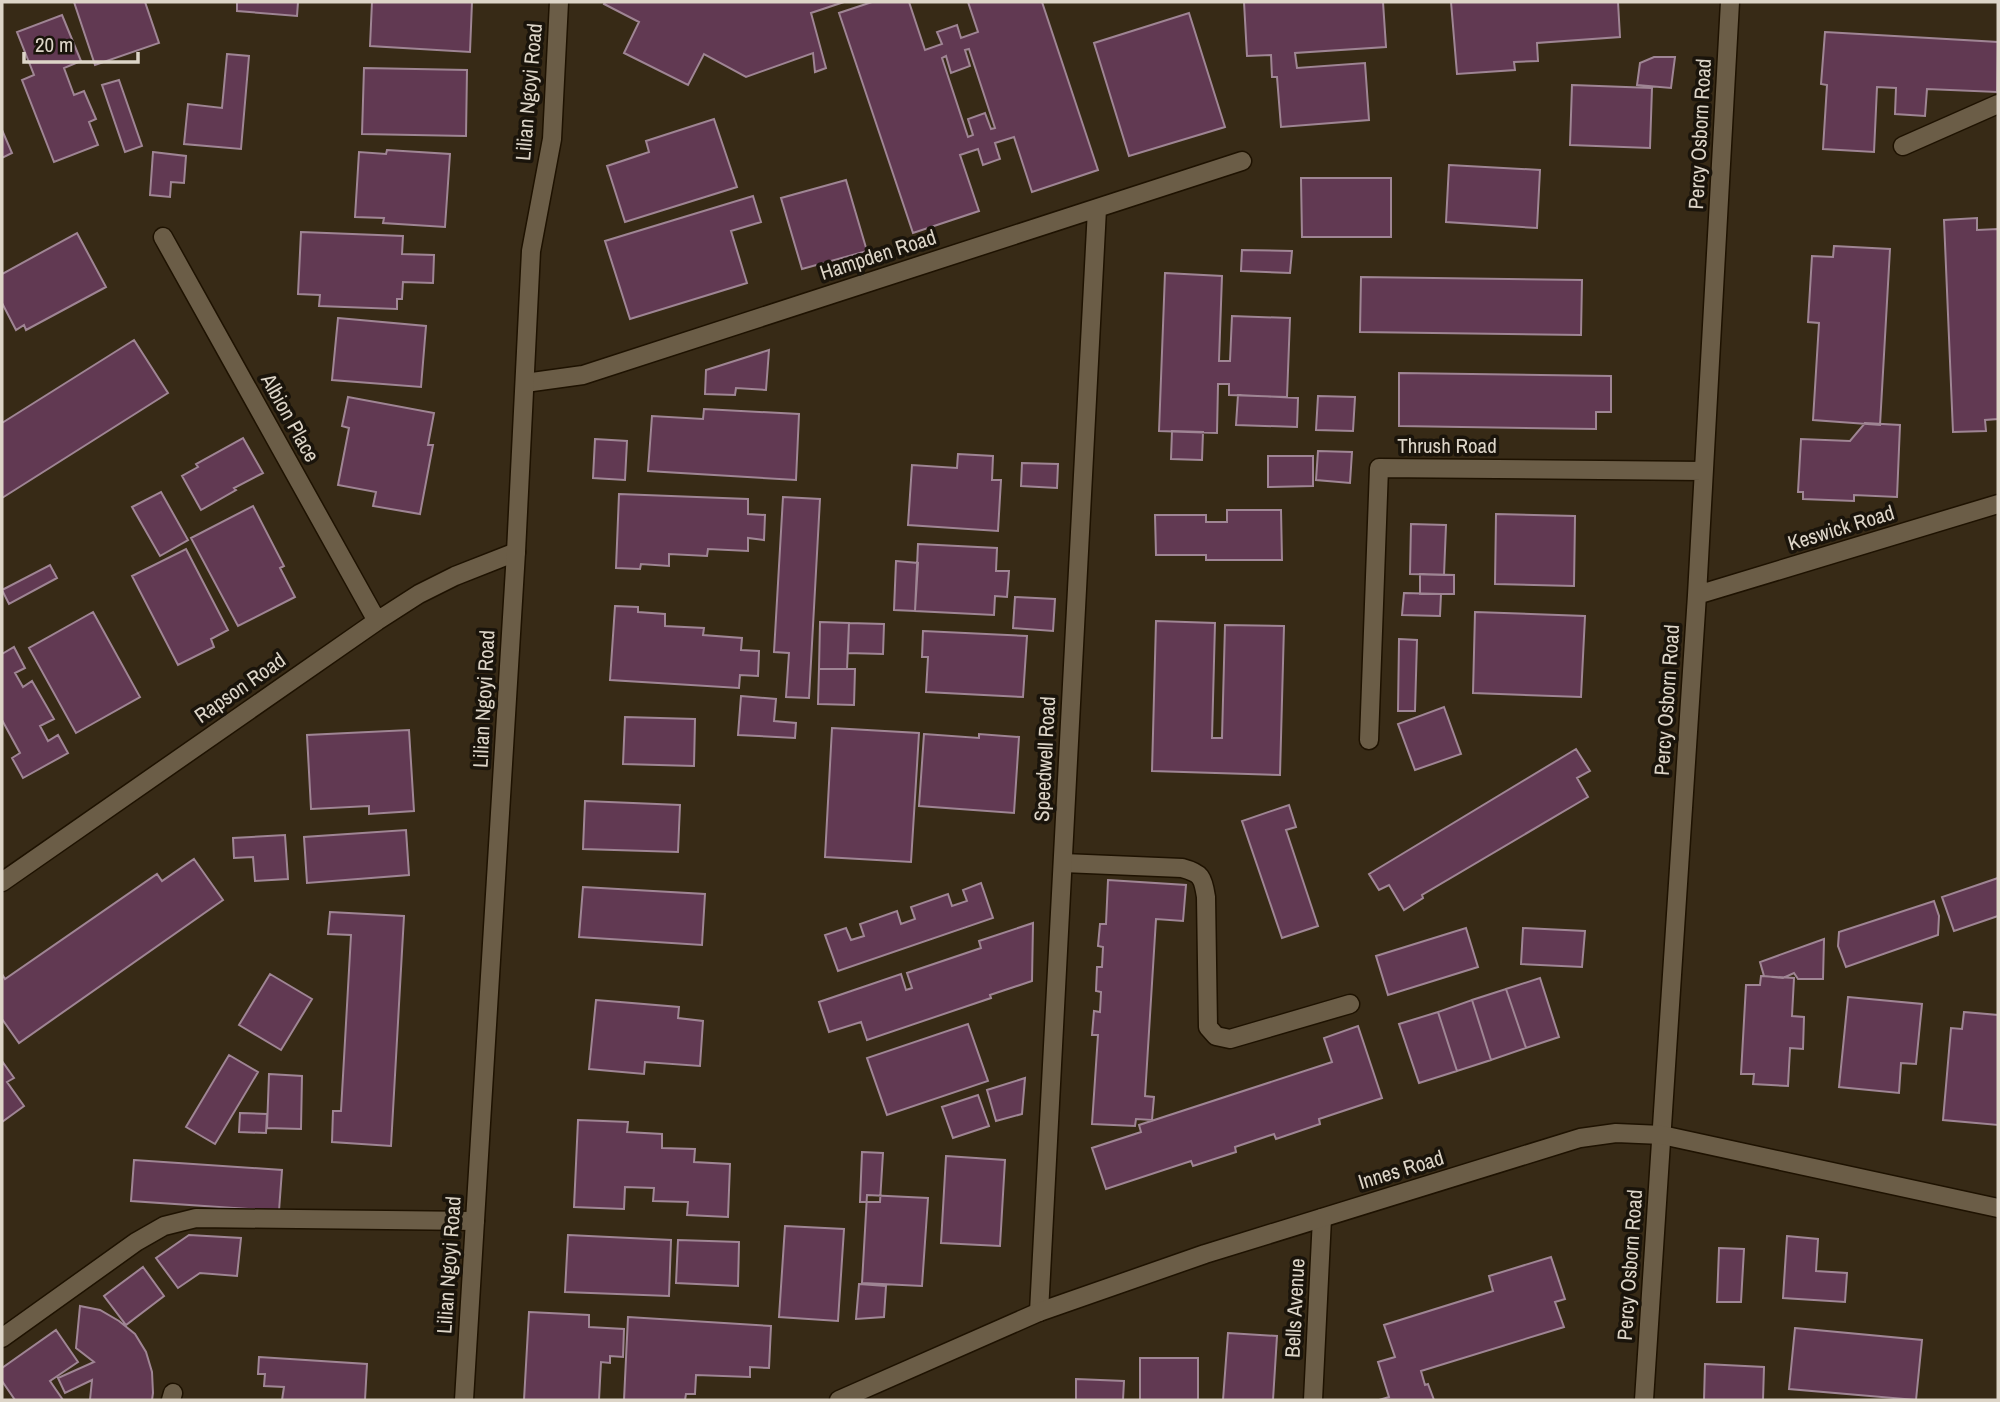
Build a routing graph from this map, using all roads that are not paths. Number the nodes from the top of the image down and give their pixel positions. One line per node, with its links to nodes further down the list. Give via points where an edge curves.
1 (559, 2): 8 (street, Lilian Ngoyi Road, via 552,139 531,251)
2 (1730, 2): 9 (street, Percy Osborn Road)
3 (1998, 104): 4 (street)
4 (1903, 146)
5 (1242, 161): 6 (street, Hampden Road)
6 (1097, 209): 8 (street, Hampden Road, via 583,374); 15 (street, Speedwell Road)
7 (163, 237): 13 (street, Albion Place)
8 (525, 383): 11 (street, Lilian Ngoyi Road)
9 (1703, 471): 12 (street, Percy Osborn Road); 14 (street, Thrush Road, via 1379,468)
10 (1998, 504): 12 (street, Keswick Road)
11 (516, 552): 13 (street, Rapson Road, via 455,576); 21 (street, Lilian Ngoyi Road)
12 (1697, 595): 18 (street, Percy Osborn Road)
13 (377, 621): 16 (street, Rapson Road)
14 (1369, 740)
15 (1063, 863): 17 (street, via 1182,868 1196,872 1204,881 1208,1027 1216,1036 1230,1039); 22 (street, Speedwell Road)
16 (2, 882)
17 (1350, 1004)
18 (1662, 1135): 19 (street, Innes Road); 20 (street, Innes Road, via 1616,1133 1580,1138); 27 (street, Percy Osborn Road)
19 (1998, 1208)
20 (1322, 1218): 22 (street, Innes Road); 26 (street, Bells Avenue)
21 (475, 1221): 23 (street, via 196,1218 164,1226 136,1242); 24 (street, Lilian Ngoyi Road)
22 (1040, 1312): 25 (street, Innes Road)
23 (2, 1338)
24 (464, 1400)
25 (838, 1400)
26 (1313, 1400)
27 (1644, 1400)

